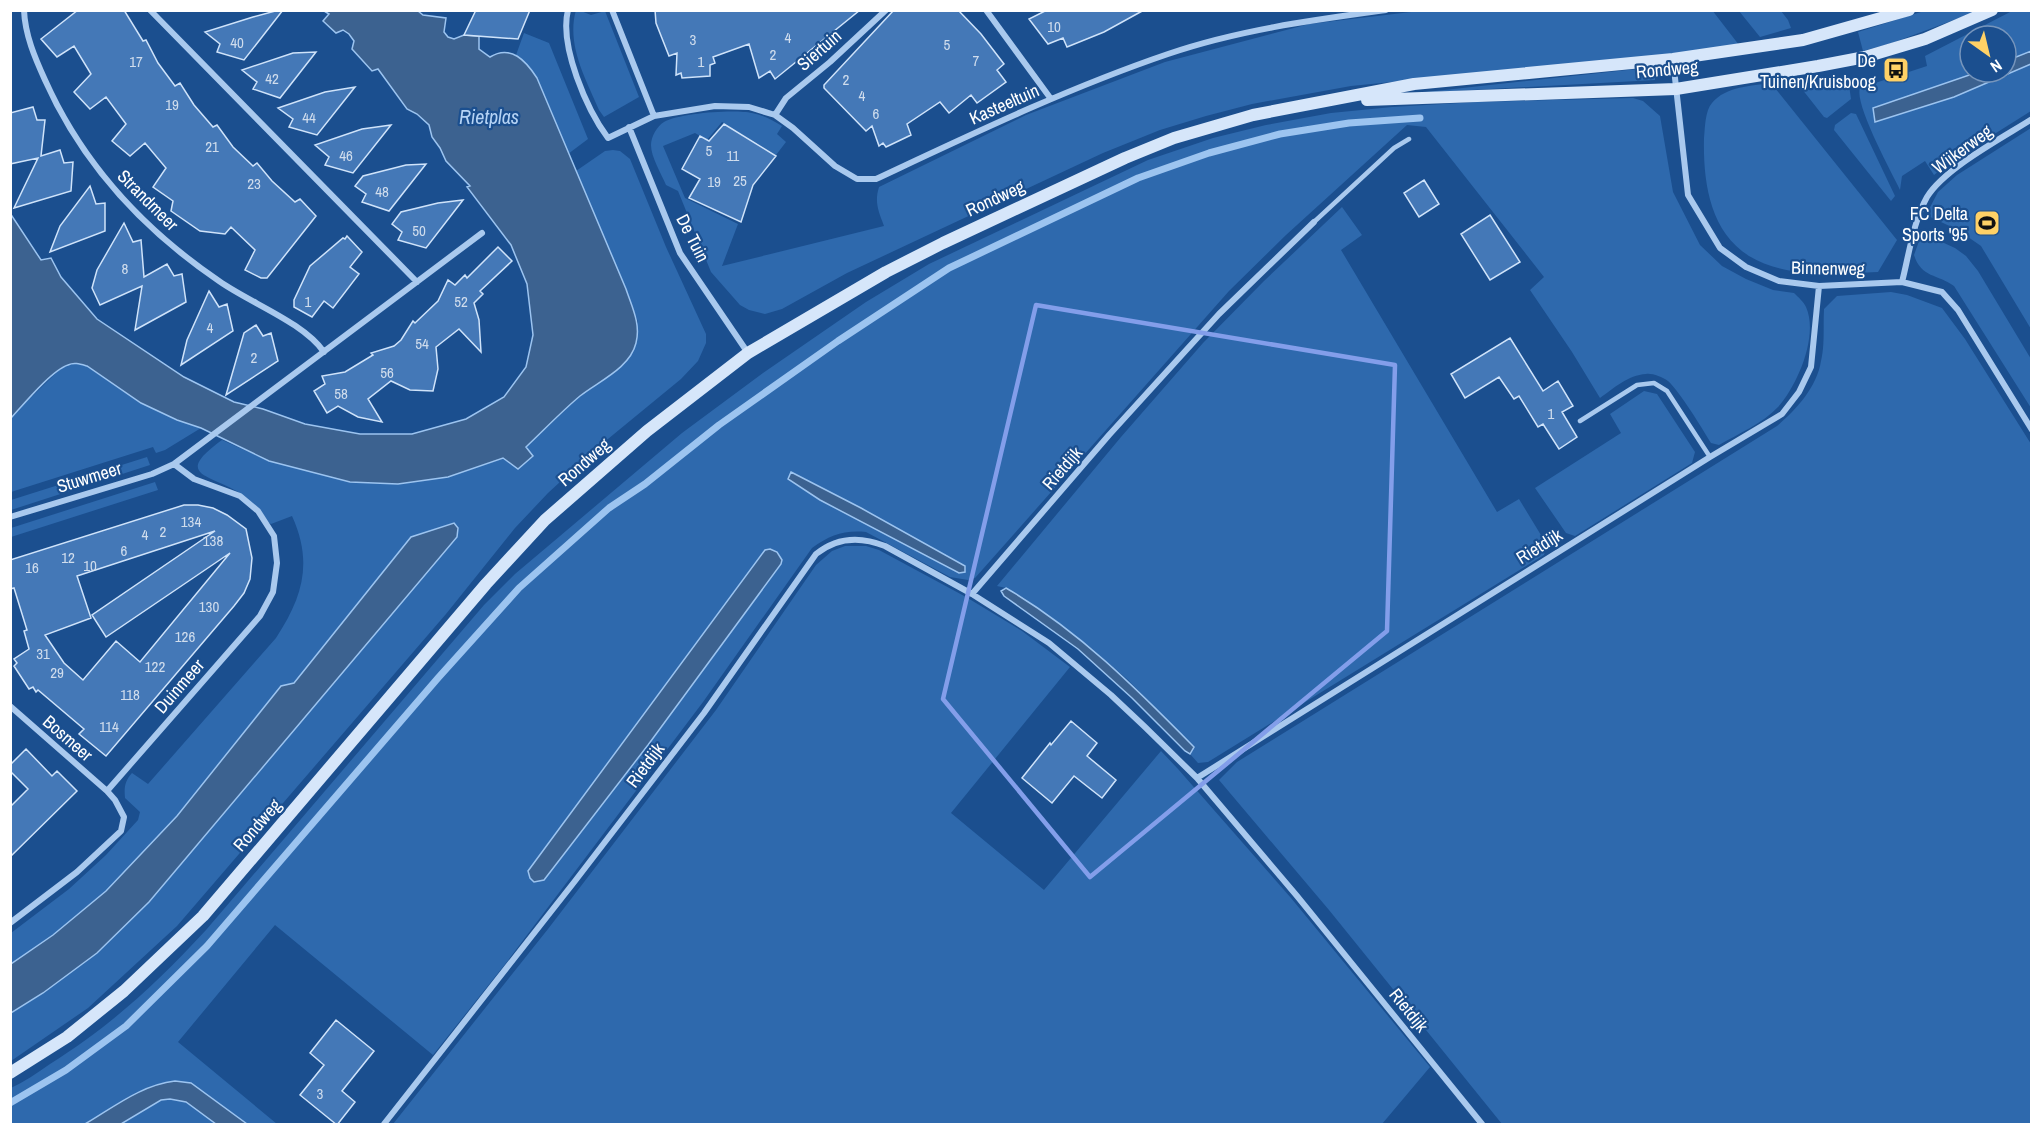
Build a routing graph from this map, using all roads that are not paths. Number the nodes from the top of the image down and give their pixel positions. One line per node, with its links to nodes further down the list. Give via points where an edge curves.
1 (24, 10): 26 (street, Strandmeer, via 36,60 51,93 107,181 188,258 312,337)
2 (150, 10): 23 (street)
3 (568, 10): 19 (street, via 570,57 598,124 608,138)
4 (612, 10): 17 (street)
5 (886, 10): 16 (street, Siertuin, via 786,98)
6 (986, 10): 14 (street)
7 (1322, 10): 11 (street)
8 (1386, 10): 11 (street, Kasteeltuin)
9 (1909, 10): 12 (main road, Rondweg, via 1803,40)
10 (1992, 10): 13 (main road, Rondweg, via 1925,39 1865,57)
11 (1325, 18): 14 (street, Kasteeltuin, via 1170,53)
12 (1673, 59): 13 (street, Binnenweg); 15 (main road, Rondweg, via 1414,84)
13 (1676, 89): 15 (main road, Rondweg); 25 (street, Binnenweg, via 1688,195 1720,248 1746,267 1779,281)
14 (1050, 99): 16 (street, Kasteeltuin, via 876,179 857,179 835,166)
15 (1336, 100): 27 (main road, Rondweg, via 1253,115 1174,138 1125,158 896,267)
16 (775, 115): 17 (street, Kasteeltuin, via 749,107 715,106)
17 (654, 116): 19 (street)
18 (2031, 119): 24 (street, Wijkerweg, via 1951,172 1928,196)
19 (629, 127): 27 (street, De Tuin, via 680,253)
20 (1409, 139): 21 (lane, Rietdijk, via 1394,148)
21 (1314, 222): 33 (street, Rietdijk, via 1219,314)
22 (482, 233): 23 (street)
23 (417, 282): 26 (street)
24 (1902, 282): 25 (street, Binnenweg); 29 (street, Binnenweg, via 1942,292 1958,310)
25 (1819, 286): 30 (street, Rietdijk, via 1811,367 1799,392 1782,414)
26 (324, 352): 31 (street)
27 (747, 353): 38 (main road, Rondweg, via 647,431 545,520 195,923 124,992 67,1037)
28 (1580, 421): 30 (lane, via 1637,385 1654,383 1666,391)
29 (2031, 430)
30 (1710, 457): 35 (street, Rietdijk)
31 (174, 464): 32 (street, Stuwmeer); 36 (street, Duinmeer, via 194,479 240,496 258,511 274,536 277,563 273,592 260,616)
32 (10, 517)
33 (972, 594): 35 (street, Rietdijk, via 1040,637 1082,670); 39 (street, Rietdijk, via 873,542 838,541 816,554 704,713)
34 (10, 706): 36 (street, Bosmeer)
35 (1197, 778): 40 (street, Rietdijk)
36 (107, 791): 37 (street, via 124,817 121,831 77,872)
37 (10, 923)
38 (10, 1073)
39 (384, 1125)
40 (1482, 1125)

